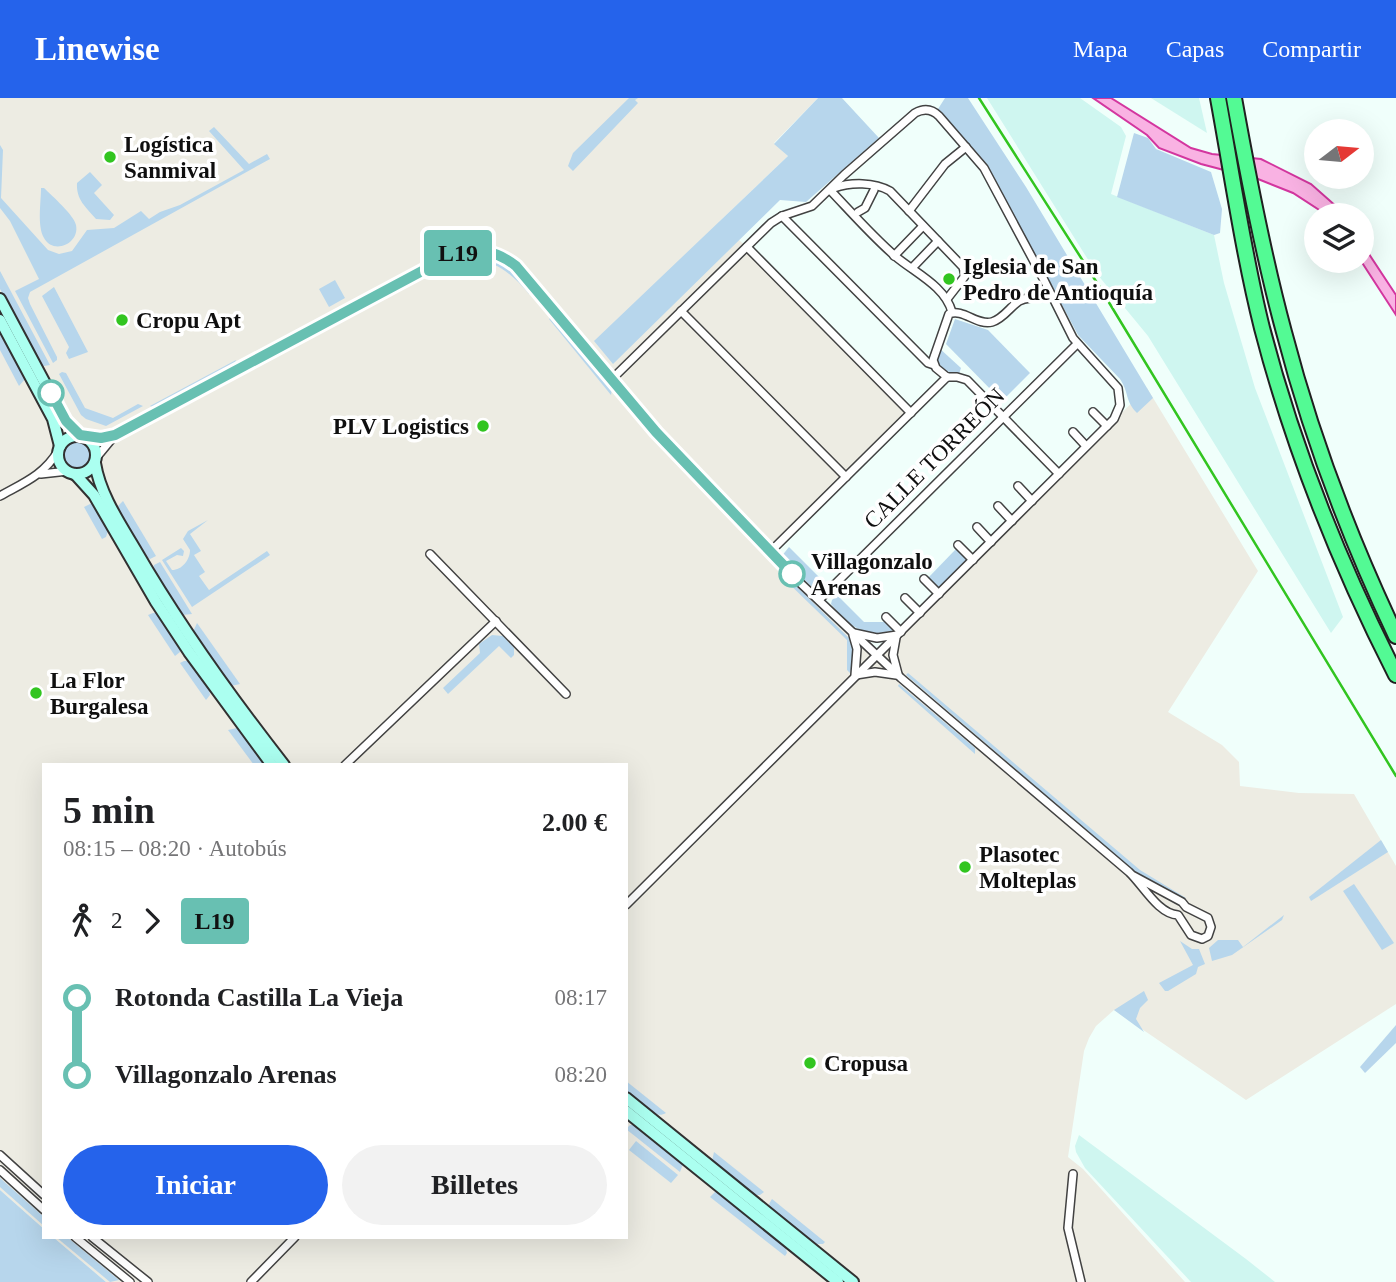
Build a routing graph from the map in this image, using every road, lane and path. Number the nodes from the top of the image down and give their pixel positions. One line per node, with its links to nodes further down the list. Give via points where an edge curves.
1 (1218, 98): 60 (highway, via 1262,327 1299,452 1366,617)
2 (1234, 98): 58 (highway, via 1284,334 1355,542)
3 (966, 147): 4 (street, via 937,114 915,113); 6 (street, via 945,164); 14 (street, via 984,168)
4 (830, 190): 6 (street, via 849,184 881,187); 8 (street, via 807,209); 12 (street)
5 (874, 190): 7 (street, via 872,199)
6 (909, 211): 9 (street)
7 (858, 212)
8 (782, 216): 11 (street); 21 (street)
9 (923, 226): 10 (street); 12 (street)
10 (937, 241): 13 (street); 16 (street, via 966,272)
11 (747, 247): 17 (street); 25 (street)
12 (894, 256): 13 (street)
13 (912, 268): 16 (street)
14 (1053, 297): 18 (street, via 1021,300 990,323); 20 (street)
15 (0, 299): 30 (main road, via 64,419)
16 (947, 299): 18 (street)
17 (681, 311): 23 (street); 37 (street)
18 (952, 312): 21 (street, via 934,354)
19 (0, 320): 32 (main road, via 53,419)
20 (1077, 344): 26 (street, CALLE TORREÓN); 27 (street, via 1114,382 1121,396 1118,412)
21 (934, 365): 22 (street)
22 (947, 377): 25 (street); 26 (street, via 967,380)
23 (611, 380): 29 (street, via 516,266 490,251 466,251); 46 (street)
24 (1093, 412): 27 (street)
25 (911, 413): 37 (street)
26 (1004, 417): 35 (street); 52 (street, CALLE TORREÓN)
27 (1107, 426): 31 (street)
28 (1073, 432): 31 (street)
29 (115, 435): 30 (street); 33 (street)
30 (83, 437): 32 (main road, via 68,438); 33 (main road, via 94,444)
31 (1086, 446): 35 (street)
32 (59, 449): 34 (main road, via 59,461); 36 (street)
33 (96, 460): 34 (main road, via 87,472); 65 (main road, via 104,494 145,567)
34 (71, 473): 36 (street); 64 (main road, via 94,495 156,602)
35 (1059, 474): 40 (street)
36 (40, 475): 39 (street)
37 (846, 477): 46 (street)
38 (1018, 486): 40 (street)
39 (0, 496)
40 (1032, 500): 42 (street)
41 (998, 506): 42 (street)
42 (1012, 521): 44 (street)
43 (976, 527): 44 (street)
44 (991, 542): 48 (street)
45 (958, 545): 48 (street)
46 (770, 552): 52 (street)
47 (430, 554): 55 (street)
48 (973, 560): 50 (street)
49 (924, 579): 50 (street)
50 (939, 594): 53 (street)
51 (905, 598): 53 (street)
52 (818, 600): 56 (street)
53 (920, 613): 57 (street)
54 (886, 617): 57 (street)
55 (496, 621): 63 (street); 66 (street)
56 (852, 632): 57 (street, via 877,638); 59 (street); 61 (street, via 858,649)
57 (899, 633): 59 (street); 62 (street, via 893,655)
58 (1396, 636)
59 (876, 655): 61 (street); 62 (street)
60 (1396, 675)
61 (855, 676): 62 (street, via 875,672); 68 (street)
62 (899, 676): 67 (street)
63 (566, 694)
64 (271, 763)
65 (282, 763)
66 (347, 763)
67 (1132, 875): 69 (street); 70 (street, via 1164,909)
68 (628, 903)
69 (1186, 907): 70 (street); 70 (street, via 1208,918 1208,936 1191,935)
70 (1178, 915)
71 (628, 1100): 85 (main road)
72 (628, 1113): 84 (main road)
73 (0, 1155): 76 (street)
74 (0, 1170): 77 (street)
75 (1073, 1174): 86 (street, via 1068,1228)
76 (42, 1193)
77 (42, 1208)
78 (77, 1239): 81 (street)
79 (94, 1239): 82 (street)
80 (293, 1239): 83 (street)
81 (130, 1282)
82 (148, 1282)
83 (251, 1282)
84 (838, 1282)
85 (853, 1282)
86 (1081, 1282)

